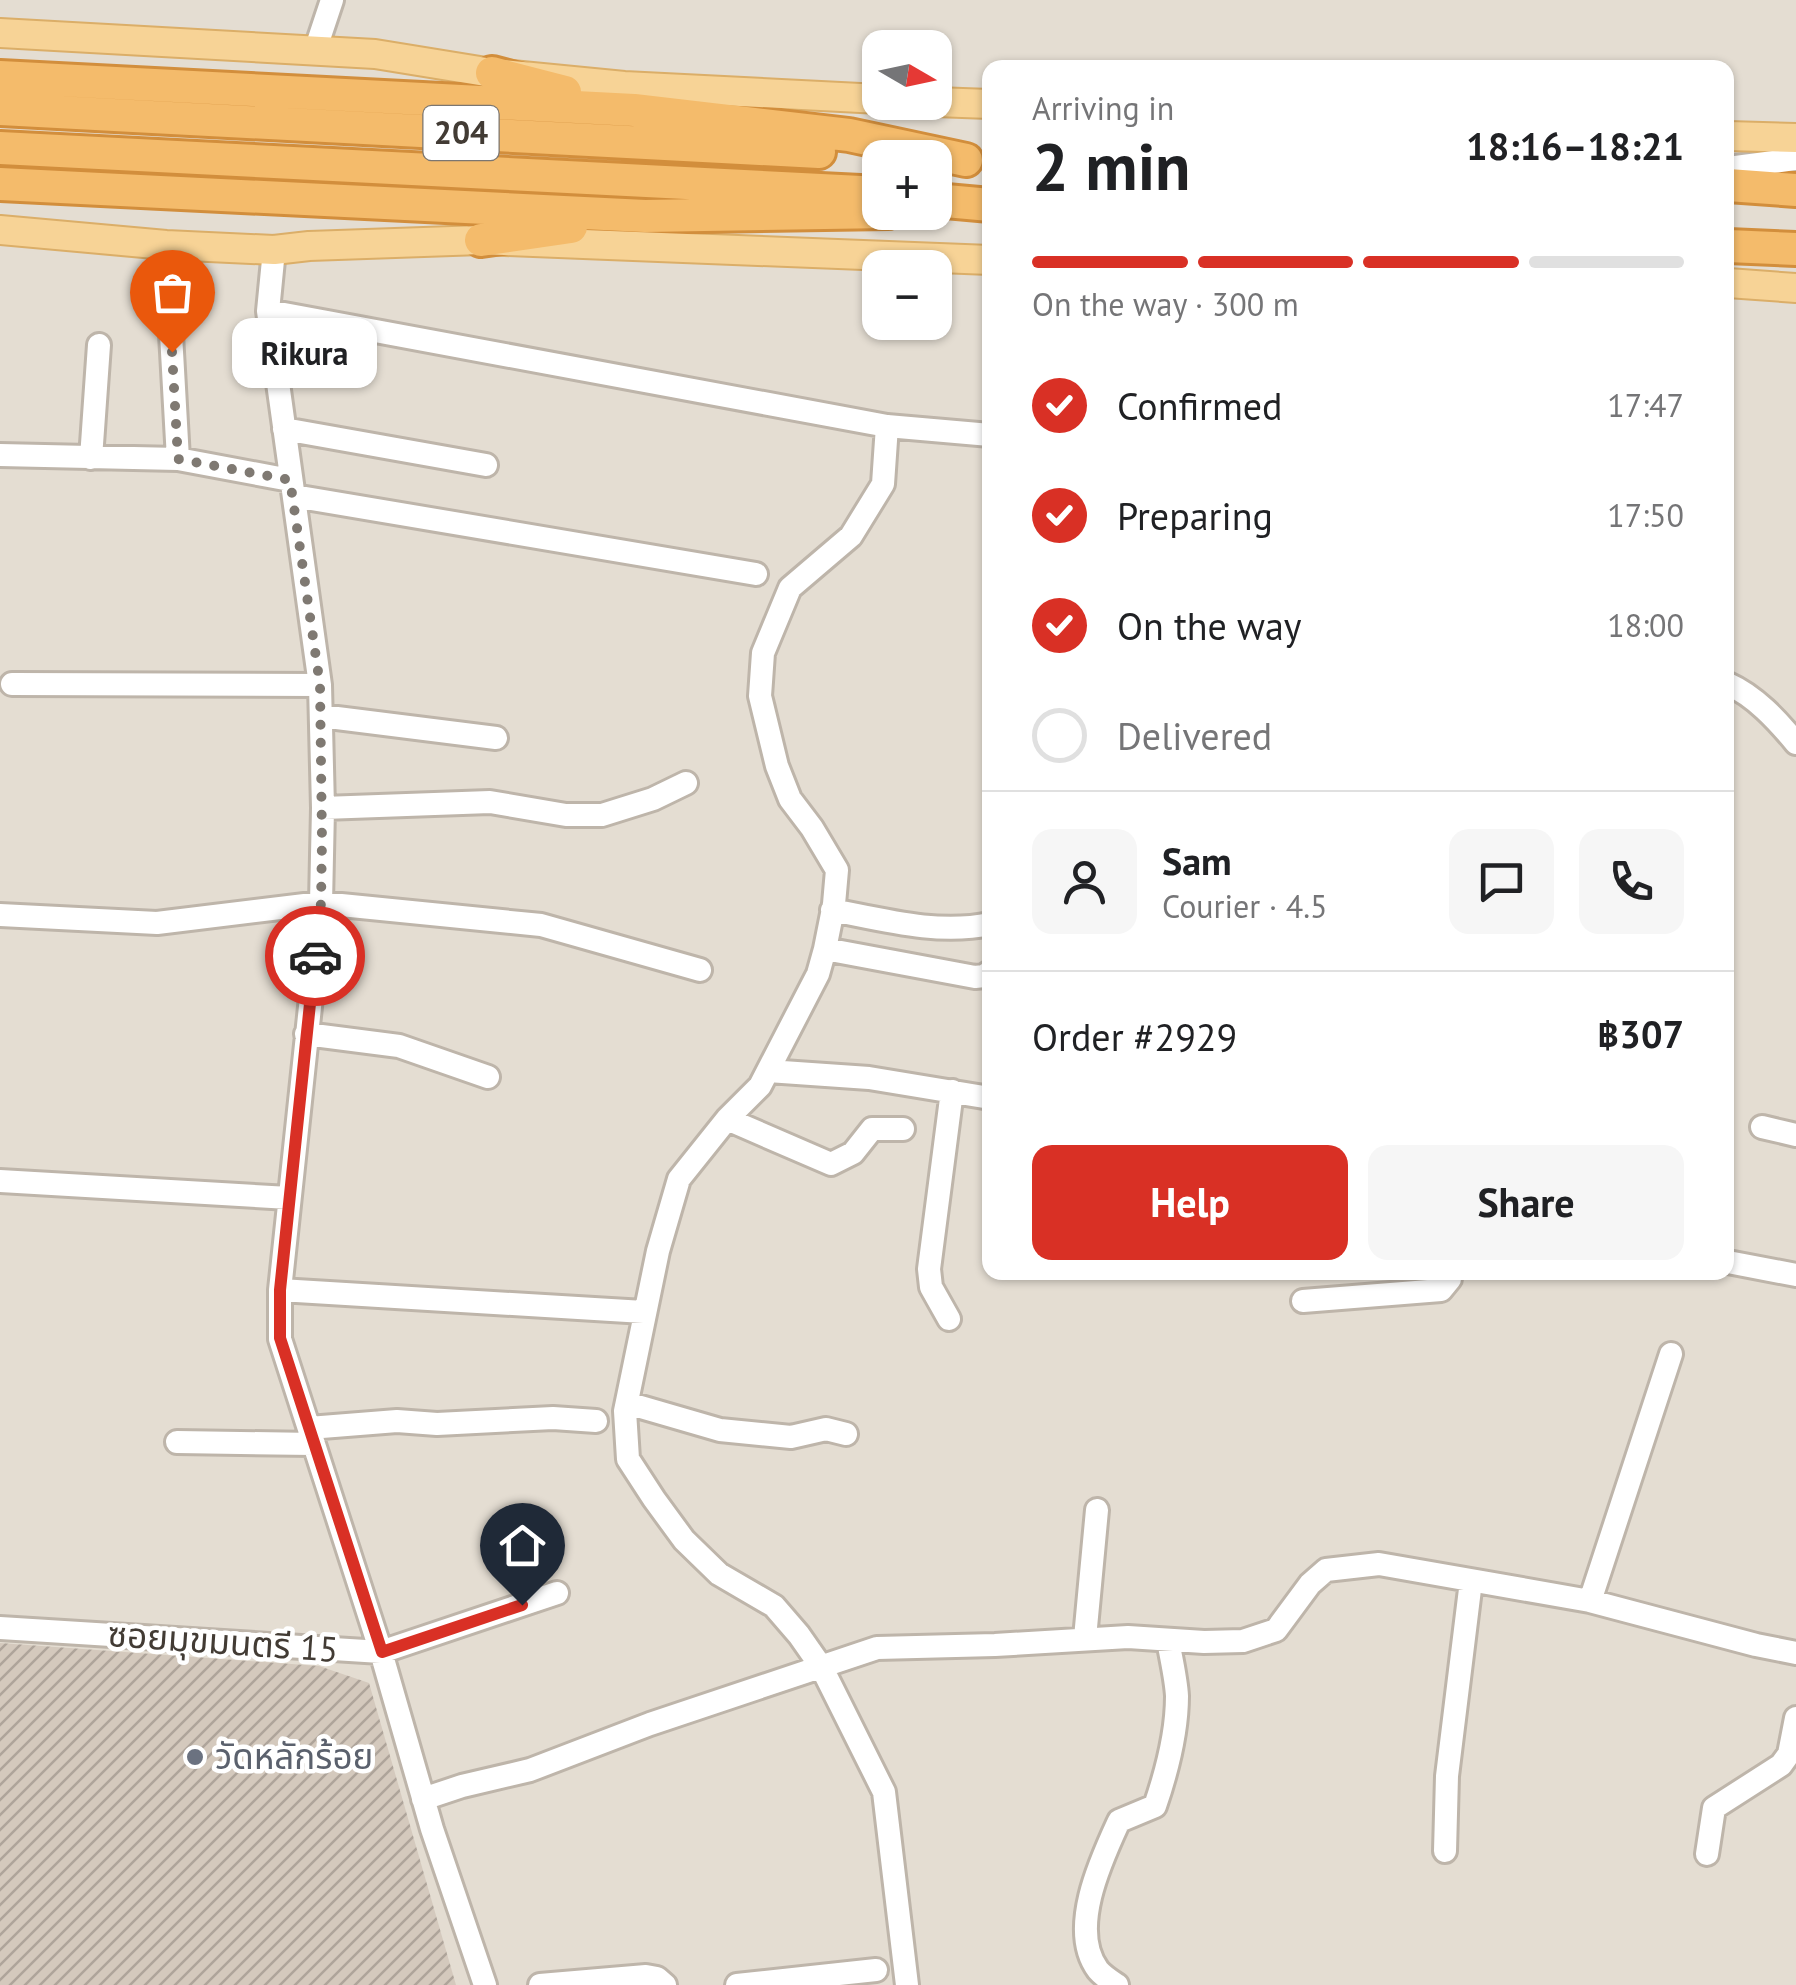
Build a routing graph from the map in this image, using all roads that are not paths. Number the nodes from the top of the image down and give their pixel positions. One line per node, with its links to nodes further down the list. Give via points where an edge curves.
1 (332, 0): 3 (street)
2 (0, 34): 3 (main road)
3 (315, 51): 4 (main road)
4 (492, 73): 6 (main road); 10 (highway)
5 (0, 77): 10 (highway)
6 (862, 98)
7 (952, 103): 8 (main road)
8 (982, 104)
9 (0, 108): 14 (highway, 204)
10 (634, 110): 16 (highway, via 849,136)
11 (1734, 136): 12 (main road)
12 (1796, 138)
13 (0, 148): 21 (highway, 204)
14 (862, 155)
15 (1796, 159): 17 (street)
16 (964, 160)
17 (1734, 167)
18 (0, 184): 23 (highway)
19 (1734, 185): 20 (highway)
20 (1796, 190)
21 (862, 192)
22 (862, 212): 23 (highway)
23 (645, 216): 26 (highway)
24 (1, 230): 25 (street); 27 (main road)
25 (0, 238)
26 (481, 240): 30 (main road); 31 (main road)
27 (166, 245): 30 (main road); 41 (street)
28 (1734, 246): 29 (highway)
29 (1796, 249)
30 (274, 250): 34 (street)
31 (982, 260)
32 (1734, 283): 33 (main road)
33 (1796, 288)
34 (268, 312): 36 (street); 37 (street)
35 (100, 345): 40 (street)
36 (887, 426): 38 (street); 54 (street, via 883,484 851,536 790,588 763,654 760,696 776,766 837,870)
37 (284, 429): 42 (street); 43 (street)
38 (982, 434)
39 (0, 455): 40 (street)
40 (91, 458): 41 (street)
41 (178, 459): 43 (street)
42 (486, 465)
43 (292, 488): 44 (street); 46 (street)
44 (756, 574)
45 (12, 684): 46 (street)
46 (320, 685): 48 (street)
47 (1734, 687): 50 (street, via 1776,718)
48 (321, 716): 49 (street); 52 (street)
49 (496, 738)
50 (1796, 743)
51 (686, 783): 52 (street, via 602,816 490,802)
52 (323, 808): 53 (street)
53 (321, 903): 55 (street, via 157,923); 58 (street, via 541,925); 60 (street)
54 (832, 910): 56 (street, via 919,927); 57 (street)
55 (0, 915)
56 (982, 926)
57 (824, 949): 59 (street); 61 (street)
58 (700, 970)
59 (982, 976)
60 (306, 1034): 62 (street, via 400,1046); 70 (street)
61 (768, 1071): 63 (street); 65 (street)
62 (488, 1076)
63 (952, 1091): 64 (street); 77 (street, via 929,1269)
64 (982, 1097)
65 (728, 1118): 67 (street, via 831,1164 853,1153 872,1129); 76 (street, via 679,1179)
66 (1762, 1127): 68 (street)
67 (903, 1129)
68 (1796, 1135)
69 (0, 1180): 70 (street)
70 (289, 1198): 74 (street)
71 (1734, 1263): 72 (street)
72 (1796, 1275)
73 (1449, 1280): 75 (street, via 1441,1290)
74 (280, 1290): 76 (street); 82 (street, via 280,1338)
75 (1303, 1301)
76 (644, 1312): 79 (street)
77 (949, 1320)
78 (1671, 1354): 87 (street)
79 (627, 1403): 81 (street, via 720,1430); 93 (street, via 628,1459 684,1540 719,1574 774,1606)
80 (596, 1421): 82 (street, via 397,1421)
81 (846, 1434)
82 (311, 1436): 83 (street); 91 (street)
83 (177, 1442)
84 (1097, 1510): 89 (street)
85 (1471, 1581): 87 (street); 90 (street, via 1379,1564 1326,1570 1276,1630 1243,1641); 96 (street)
86 (557, 1593): 91 (street, ซอยมุขมนตรี 15)
87 (1590, 1601): 92 (street)
88 (0, 1628): 91 (street, ซอยมุขมนตรี 15)
89 (1085, 1638): 90 (street); 93 (street, via 877,1648)
90 (1168, 1640): 104 (street, via 1177,1694 1165,1777 1155,1806 1119,1821 1090,1894 1086,1940 1098,1970)
91 (382, 1652): 95 (street)
92 (1796, 1653)
93 (822, 1668): 95 (street, via 530,1770); 103 (street, via 884,1792)
94 (1796, 1718): 97 (street, via 1781,1765 1714,1808)
95 (423, 1799): 99 (street)
96 (1445, 1851)
97 (1708, 1854)
98 (876, 1970): 102 (street)
99 (485, 1985)
100 (540, 1985): 101 (street, via 646,1976)
101 (665, 1985)
102 (737, 1985)
103 (907, 1985)
104 (1116, 1985)

